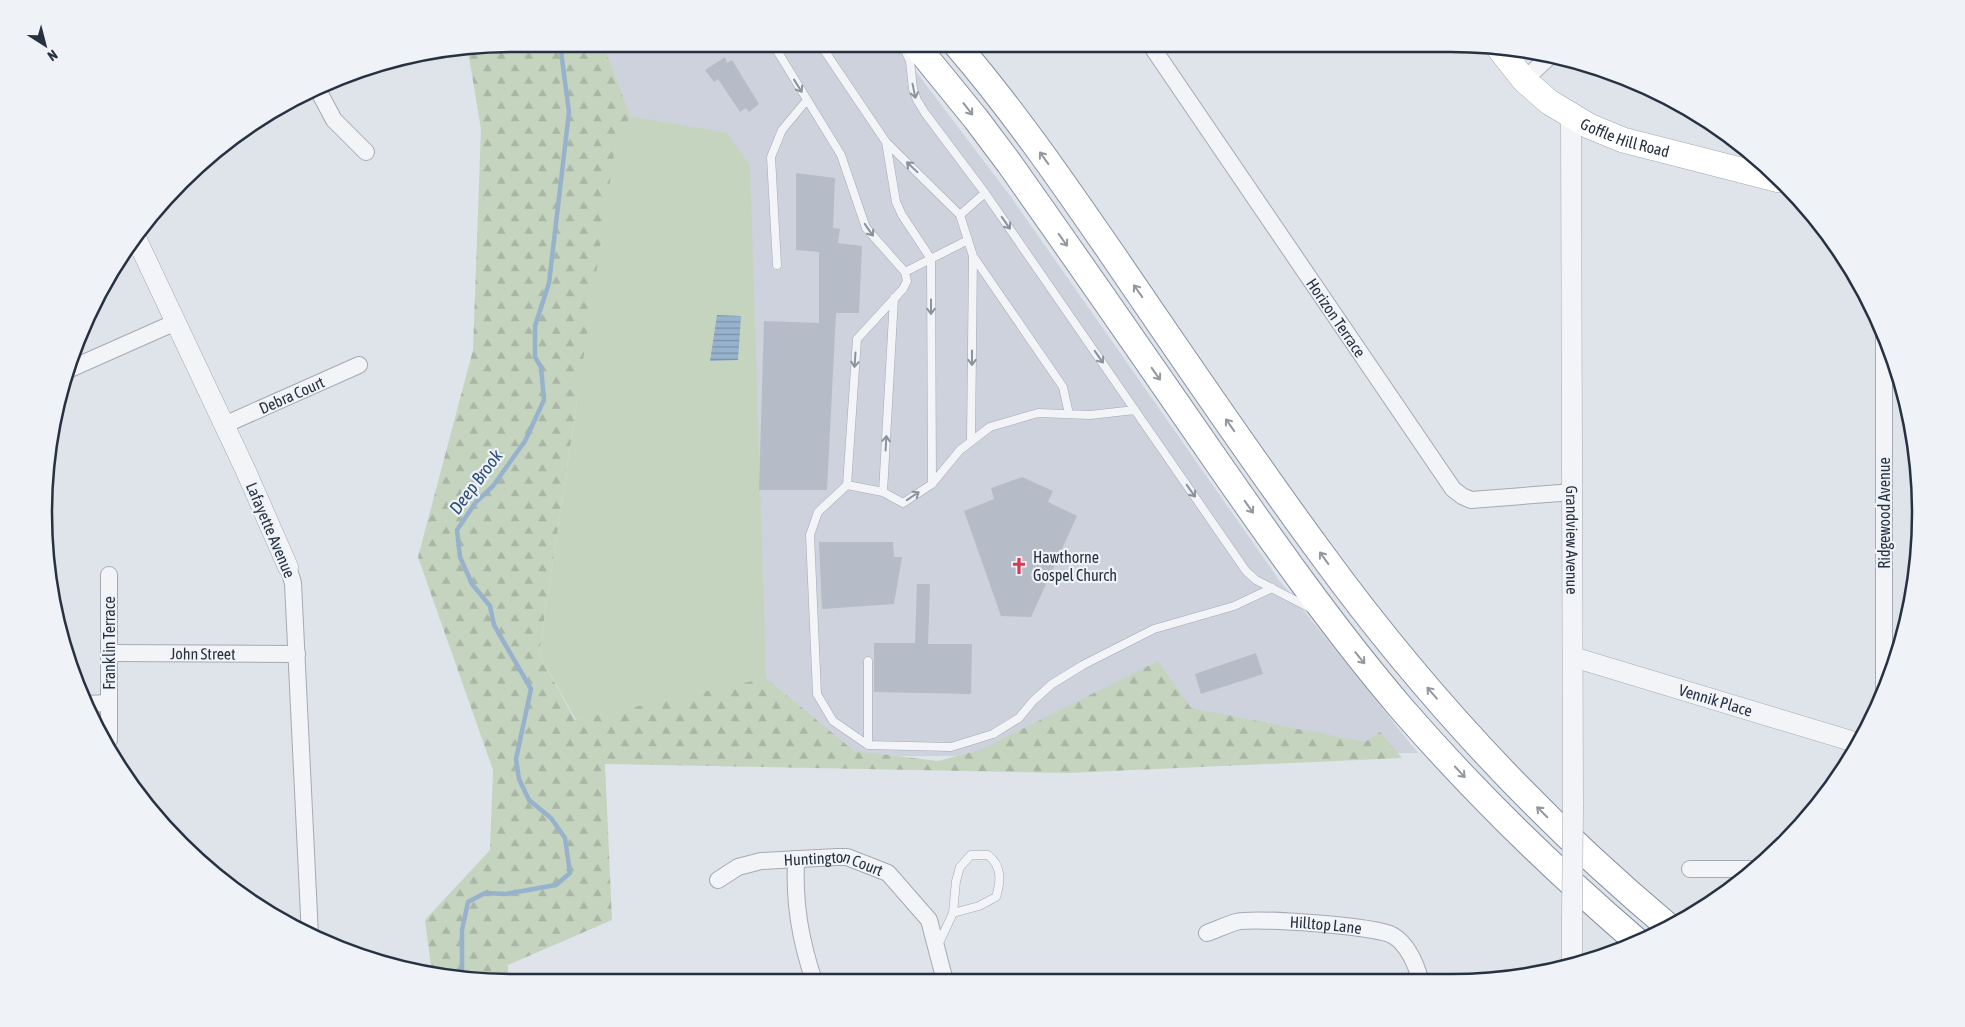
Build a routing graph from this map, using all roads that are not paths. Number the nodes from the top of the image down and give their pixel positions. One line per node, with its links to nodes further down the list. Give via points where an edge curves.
1 (778, 53): 11 (lane, one-way to 11)
2 (826, 53): 13 (lane)
3 (906, 53): 16 (lane, one-way to 16, via 916,100)
4 (922, 53): 40 (highway, one-way to 40, via 1009,163)
5 (963, 53): 51 (highway, one-way to 5, via 1461,727 1353,597 1068,191)
6 (1156, 53): 36 (street, Horizon Terrace, via 1453,488 1472,500)
7 (1504, 55): 9 (main road, Goffle Hill Road)
8 (1544, 62): 9 (street)
9 (1524, 80): 12 (main road, Goffle Hill Road)
10 (321, 95): 14 (street, via 334,120)
11 (807, 100): 22 (lane, via 782,130 771,157); 23 (lane, one-way to 23, via 841,155 866,228)
12 (1571, 116): 15 (main road, Goffle Hill Road, via 1623,140); 36 (street, Grandview Avenue)
13 (886, 142): 17 (lane, one-way to 13); 21 (lane, via 896,202)
14 (366, 152)
15 (1765, 176)
16 (985, 193): 17 (lane); 29 (lane, one-way to 29)
17 (960, 215): 18 (lane)
18 (968, 240): 20 (lane); 21 (lane)
19 (139, 245): 25 (street, Lafayette Avenue)
20 (973, 256): 30 (lane, via 1063,387); 32 (lane, one-way to 32)
21 (931, 258): 23 (lane); 33 (lane, one-way to 33)
22 (777, 265)
23 (905, 272): 24 (lane, via 907,281)
24 (894, 298): 34 (lane, one-way to 34, via 857,339); 35 (lane, one-way to 24)
25 (176, 322): 28 (street); 31 (street, Lafayette Avenue)
26 (1884, 355): 45 (street, Ridgewood Avenue)
27 (359, 365): 31 (street, Debra Court)
28 (77, 366)
29 (1135, 410): 30 (lane); 39 (lane, one-way to 39, via 1246,571)
30 (1069, 414): 32 (lane, via 1038,413 990,427)
31 (224, 425): 37 (street, Lafayette Avenue)
32 (971, 441): 33 (lane)
33 (932, 484): 35 (lane, one-way to 33, via 903,503)
34 (847, 486): 35 (lane); 50 (lane, via 818,512 810,535 817,694 833,722)
35 (883, 492)
36 (1572, 492): 43 (street, Grandview Avenue)
37 (288, 567): 42 (street, Lafayette Avenue, via 293,583)
38 (109, 576): 41 (street, Franklin Terrace)
39 (1272, 588): 40 (lane); 50 (lane, via 1234,606 1154,629 1083,665 1052,684 1019,718 993,734 951,747)
40 (1330, 619): 53 (highway, one-way to 53, via 1437,748)
41 (109, 653): 42 (street, John Street); 47 (street, Franklin Terrace)
42 (297, 654): 60 (street, Lafayette Avenue)
43 (1573, 656): 49 (street, Vennik Place); 65 (street, Grandview Avenue, bridge)
44 (868, 661): 50 (lane)
45 (1884, 672)
46 (94, 704): 47 (street)
47 (109, 704): 48 (street, Franklin Terrace)
48 (109, 734)
49 (1852, 741)
50 (868, 744)
51 (1580, 849): 58 (street); 59 (highway)
52 (796, 859): 56 (street, Huntington Court, via 738,866); 64 (street, Huntington Court, via 847,856 888,873 928,920); 66 (street, via 795,892 799,923)
53 (1555, 868): 62 (highway); 63 (highway)
54 (1690, 869): 55 (street)
55 (1744, 869)
56 (718, 880)
57 (953, 913): 57 (lane, via 960,867 971,855 988,855 995,861 1000,874 996,897 979,906); 64 (lane)
58 (1674, 917)
59 (1663, 923)
60 (310, 927)
61 (1207, 933): 68 (street, Hilltop Lane, via 1237,922 1257,921 1353,926 1379,931 1392,935 1402,944)
62 (1632, 937)
63 (1619, 943)
64 (936, 949): 67 (street, Huntington Court)
65 (1572, 959)
66 (811, 974)
67 (942, 974)
68 (1418, 974)

